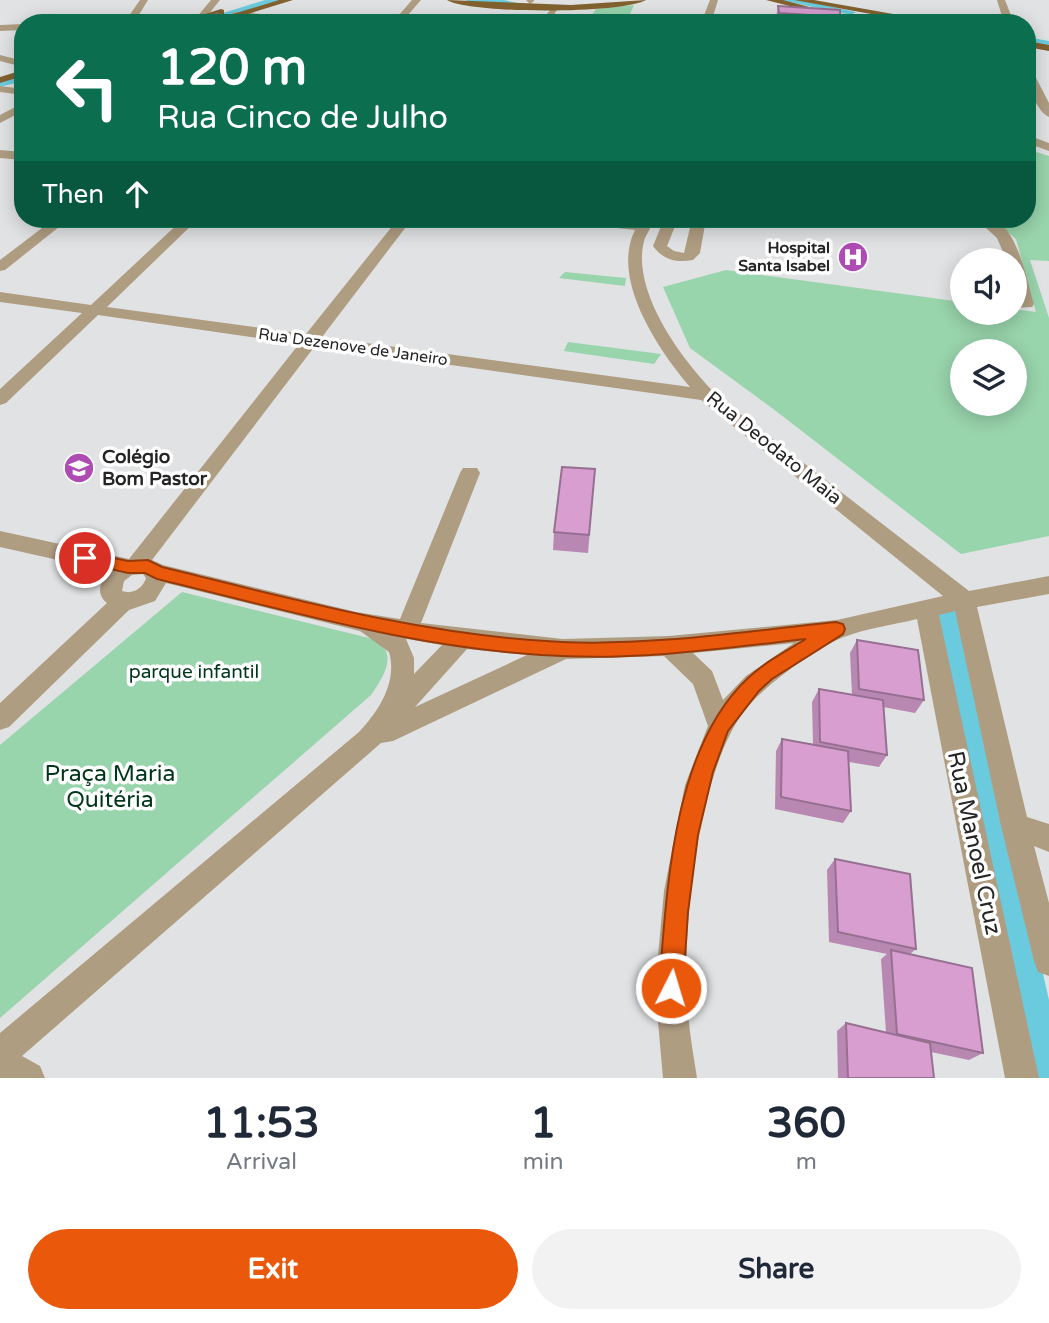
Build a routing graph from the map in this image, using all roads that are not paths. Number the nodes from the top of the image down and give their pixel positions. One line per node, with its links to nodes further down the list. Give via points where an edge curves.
1 (289, 0): 10 (main road)
2 (417, 0): 14 (street)
3 (451, 0): 11 (main road)
4 (519, 0): 5 (main road)
5 (530, 0): 11 (main road)
6 (612, 0): 11 (main road)
7 (642, 0): 11 (main road, via 604,6)
8 (770, 0): 15 (main road)
9 (798, 0): 16 (main road)
10 (268, 2): 12 (main road); 13 (main road)
11 (558, 3)
12 (225, 14)
13 (238, 14)
14 (404, 14)
15 (845, 14)
16 (851, 14)
17 (1036, 90): 18 (street)
18 (1049, 114)
19 (50, 228): 27 (street)
20 (182, 228): 29 (street)
21 (398, 228): 30 (street)
22 (644, 228): 31 (street, Rua Deodato Maia, via 636,253 647,309 664,342)
23 (667, 228): 24 (street, via 660,246 664,253 688,257 693,253)
24 (697, 228)
25 (999, 228): 26 (street)
26 (1010, 248)
27 (0, 267)
28 (0, 297): 29 (street, Rua Dezenove de Janeiro)
29 (96, 310): 30 (street, Rua Dezenove de Janeiro); 32 (street)
30 (307, 341): 31 (street, Rua Dezenove de Janeiro); 35 (street)
31 (706, 395): 37 (street, Rua Deodato Maia)
32 (0, 399)
33 (470, 473): 42 (street)
34 (0, 540): 35 (street)
35 (140, 568): 38 (street, via 116,575 110,586 111,596); 38 (street, via 158,582 138,600); 40 (street)
36 (1049, 585): 37 (street)
37 (964, 600): 39 (street); 49 (street, Rua Manoel Cruz)
38 (123, 601): 46 (street)
39 (926, 608): 41 (street); 56 (street, Rua Manoel Cruz)
40 (356, 621): 42 (street); 48 (street, via 395,642 403,661 400,685)
41 (836, 629): 44 (street); 47 (street, via 765,674)
42 (407, 630): 43 (street)
43 (462, 639): 45 (street); 48 (street)
44 (669, 646): 45 (street); 47 (street, via 703,678)
45 (563, 649): 48 (street)
46 (0, 719)
47 (720, 726): 55 (street, via 687,835 677,912 671,988)
48 (377, 732): 52 (street)
49 (1015, 826): 50 (street); 51 (street, Rua Manoel Cruz)
50 (1049, 838)
51 (1049, 961)
52 (0, 1054)
53 (0, 1062): 54 (street)
54 (28, 1078)
55 (680, 1078)
56 (1022, 1078)

